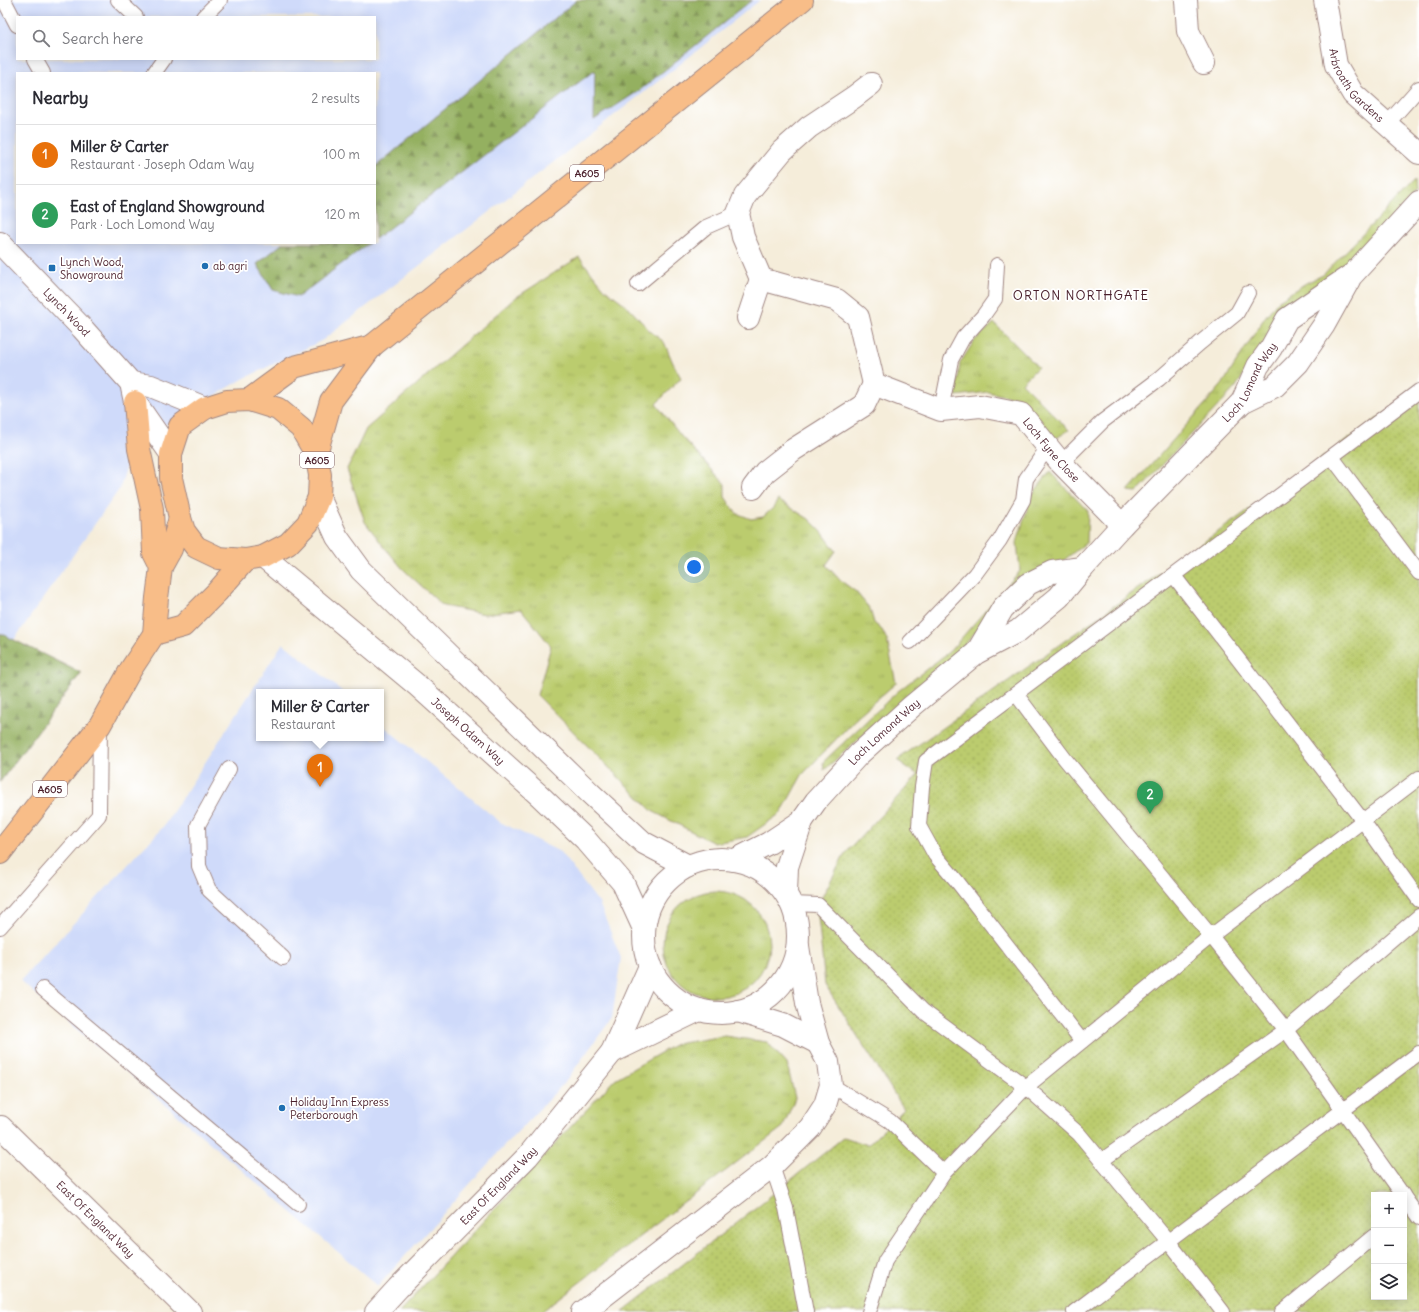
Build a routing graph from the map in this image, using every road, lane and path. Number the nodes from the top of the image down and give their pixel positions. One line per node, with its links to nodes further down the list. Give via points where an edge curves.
1 (4, 0): 9 (lane)
2 (118, 0): 7 (lane)
3 (220, 0): 8 (lane)
4 (802, 0): 28 (main road, A605)
5 (1186, 0): 12 (street, via 1188,31)
6 (1325, 0): 17 (street, Arbroath Gardens, via 1336,65 1353,94)
7 (135, 16)
8 (204, 16)
9 (16, 23)
10 (36, 60): 13 (lane)
11 (163, 60): 14 (lane)
12 (1204, 62)
13 (42, 72)
14 (155, 72)
15 (871, 84): 20 (street, via 809,127 782,151 745,196)
16 (1419, 88): 17 (lane)
17 (1387, 124): 18 (street, Arbroath Gardens)
18 (1419, 153)
19 (1419, 202): 23 (street, Loch Lomond Way)
20 (738, 213): 24 (street, via 743,237); 25 (lane, via 706,227)
21 (0, 243): 31 (street, Lynch Wood, via 82,328)
22 (998, 265): 35 (lane, via 995,299 963,338 951,360)
23 (1352, 274): 33 (street, via 1324,325 1298,363 1275,386); 33 (street, Loch Lomond Way, via 1287,320 1258,366)
24 (761, 279): 27 (street); 29 (street, via 837,300 858,317)
25 (638, 284)
26 (1248, 293): 38 (lane, via 1237,313 1159,379)
27 (748, 318)
28 (372, 346): 32 (main road, A605, via 294,367); 37 (main road, A605, via 331,401)
29 (874, 384): 35 (street, Loch Fyne Close); 40 (street, via 864,405 793,450 765,472)
30 (1419, 391): 39 (lane)
31 (134, 392): 34 (street, via 151,386); 36 (street, Lynch Wood); 45 (main road, via 139,449 152,509 154,553)
32 (249, 400): 34 (main road, A605, via 227,401); 37 (main road, A605, via 278,409 301,428)
33 (1242, 402): 43 (street, Loch Lomond Way)
34 (206, 408): 36 (main road, A605, via 180,426)
35 (941, 410): 38 (street, Loch Fyne Close, via 980,406 1021,414)
36 (171, 454): 42 (main road, A605, via 171,478)
37 (316, 454): 41 (main road, A605, via 320,475)
38 (1054, 455): 43 (street, Loch Fyne Close); 50 (lane, via 1026,479 1023,500 1000,540 975,574)
39 (1332, 457): 47 (lane); 48 (lane)
40 (753, 488)
41 (319, 497): 44 (main road, A605, via 308,523 288,544); 60 (street, via 337,537 365,575 644,843)
42 (180, 518): 44 (main road, A605, via 184,531 196,547 219,558); 45 (main road, A605, via 171,549)
43 (1122, 525): 46 (street, Loch Lomond Way)
44 (254, 559): 49 (main road, A605, via 183,626); 65 (street, Joseph Odam Way, via 418,686 539,795 585,839 623,883)
45 (161, 567): 49 (main road, A605)
46 (1083, 568): 51 (street, Loch Lomond Way, via 1059,597 1018,631); 51 (street, Loch Lomond Way, via 1052,572 1028,584 1002,608)
47 (1419, 573)
48 (1174, 576): 52 (lane); 57 (lane)
49 (154, 634): 53 (main road, A605)
50 (910, 642)
51 (976, 653): 56 (street, Loch Lomond Way, via 859,754 816,801)
52 (1016, 694): 66 (lane, via 1065,759); 74 (lane, via 926,761 919,826 935,855)
53 (100, 725): 58 (main road, A605); 64 (lane, via 99,815)
54 (229, 769): 68 (lane, via 198,825 199,866 209,890)
55 (1419, 778): 57 (lane)
56 (802, 821): 59 (street, Loch Lomond Way, via 769,843); 61 (street, Loch Lomond Way, via 787,867)
57 (1363, 821): 62 (lane); 66 (lane)
58 (0, 852)
59 (735, 860): 60 (street, via 711,860); 61 (street, via 754,866 772,877)
60 (688, 866): 65 (street, via 666,881 651,904)
61 (788, 898): 67 (street, via 795,911); 79 (lane, via 818,905 923,1011)
62 (1419, 900)
63 (1419, 916): 73 (lane)
64 (0, 927)
65 (644, 929): 69 (street, via 645,948)
66 (1211, 936): 73 (lane); 74 (lane)
67 (798, 946): 72 (street, via 791,969 778,988 760,1003); 75 (street, via 807,1003)
68 (283, 958)
69 (650, 966): 71 (street, via 662,985 678,1000); 76 (street, East Of England Way)
70 (43, 989): 86 (lane)
71 (699, 1010): 72 (street, via 718,1013); 76 (street, East Of England Way)
72 (738, 1011): 75 (street, via 783,1025)
73 (1286, 1030): 80 (lane); 82 (lane)
74 (1082, 1041): 79 (lane)
75 (818, 1043): 78 (street, via 828,1062)
76 (612, 1052): 91 (street, East Of England Way, via 528,1156)
77 (1419, 1054): 80 (lane)
78 (831, 1085): 83 (street, via 825,1105 810,1128); 84 (lane, via 890,1121)
79 (1026, 1087): 82 (lane, via 1078,1134); 84 (lane)
80 (1342, 1110): 85 (lane); 89 (lane)
81 (1, 1127): 90 (street, East Of England Way)
82 (1101, 1161): 89 (lane)
83 (772, 1166): 92 (street); 93 (lane, via 786,1208)
84 (944, 1173): 94 (lane, via 885,1261)
85 (1408, 1202): 87 (lane)
86 (298, 1204)
87 (1419, 1218)
88 (1371, 1238): 97 (lane)
89 (1168, 1241): 95 (lane); 96 (lane)
90 (190, 1312)
91 (376, 1312)
92 (583, 1312)
93 (806, 1312)
94 (869, 1312)
95 (1074, 1312)
96 (1223, 1312)
97 (1282, 1312)

